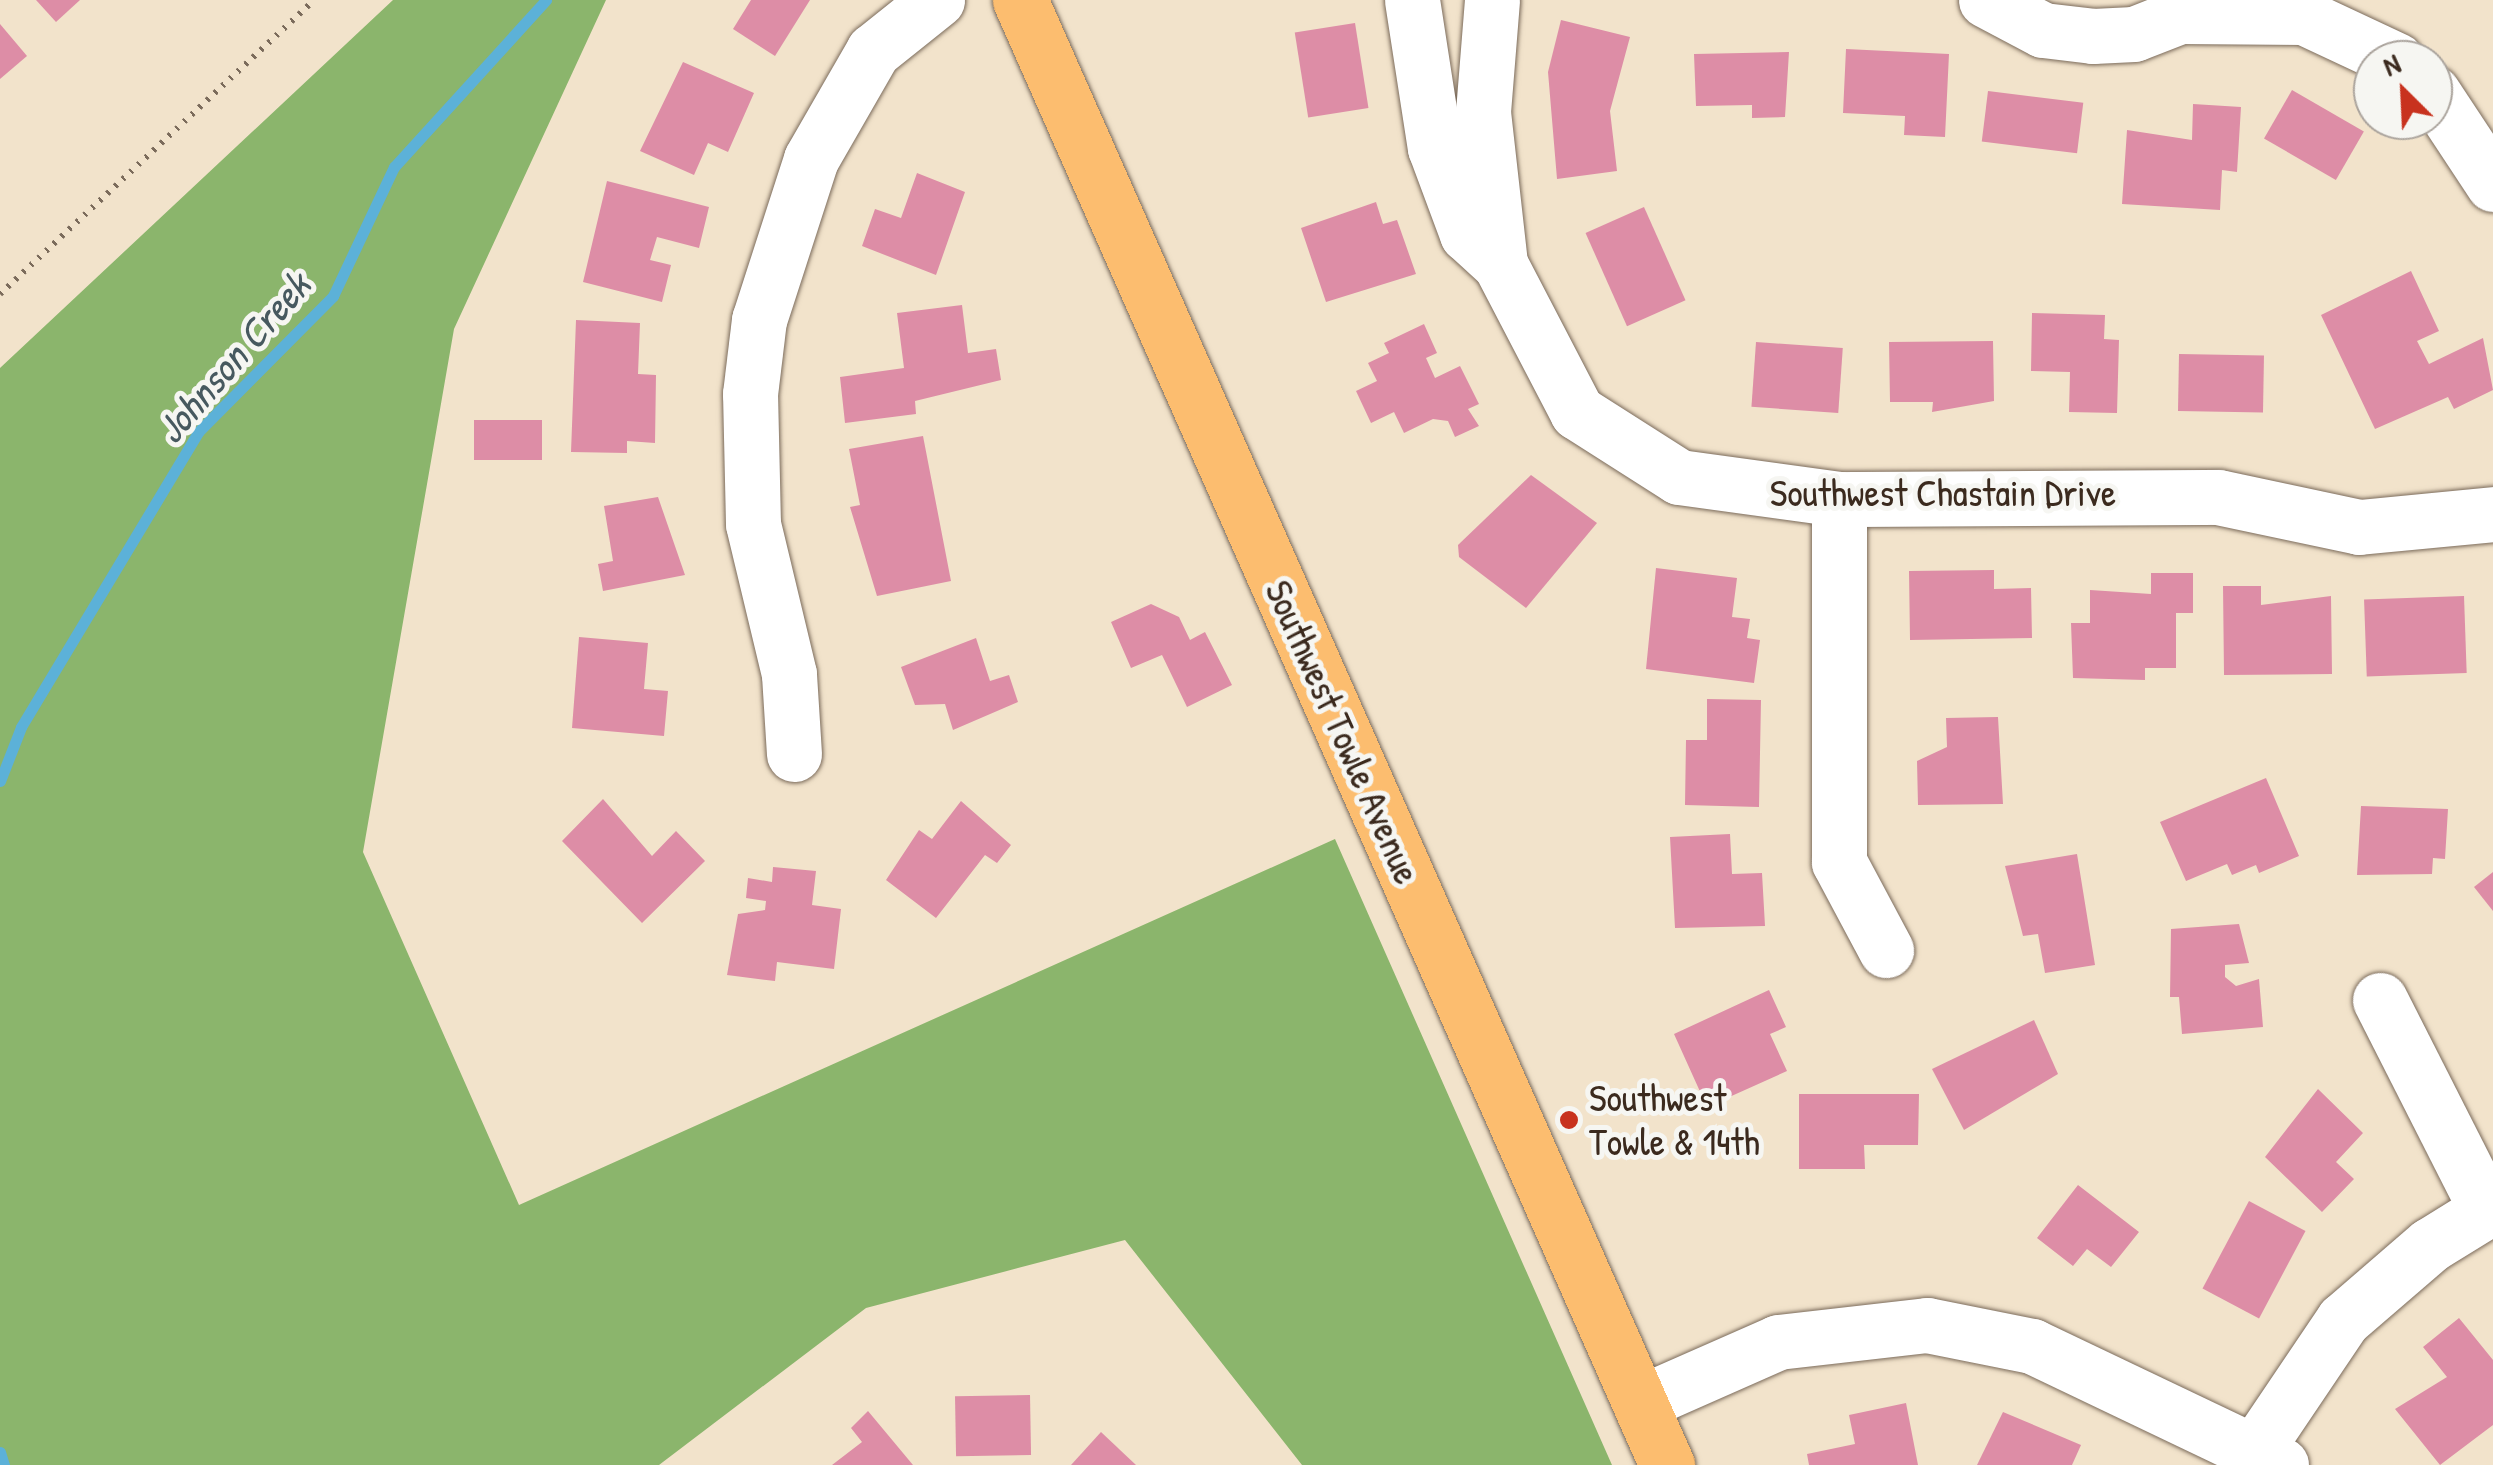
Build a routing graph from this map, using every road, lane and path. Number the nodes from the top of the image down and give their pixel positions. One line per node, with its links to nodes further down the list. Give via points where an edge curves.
1 (314, 0): 12 (path)
2 (937, 0): 15 (street, via 874,51 811,159 759,320 750,394 754,524 788,674)
3 (1020, 0): 19 (main road, Southwest Towle Avenue)
4 (1412, 0): 11 (street, Southwest Chastain Drive, via 1450,196 1466,234)
5 (1492, 0): 11 (street, Southwest Chastain Drive, via 1483,112 1502,218)
6 (1986, 0): 7 (street, via 2043,30 2094,36 2134,34)
7 (2167, 8): 8 (street, via 2304,17)
8 (2353, 40)
9 (2453, 123): 10 (street)
10 (2493, 184)
11 (1500, 264): 13 (street, Southwest Chastain Drive, via 1552,376 1576,412 1609,437 1710,487)
12 (0, 294)
13 (1840, 499): 14 (street, Southwest Chastain Drive, via 2218,497 2359,527); 16 (street, via 1839,862)
14 (2493, 514)
15 (794, 754)
16 (1886, 950)
17 (2380, 1000): 18 (street)
18 (2490, 1207): 20 (street, via 2343,1320)
19 (1640, 1403): 20 (street, via 1778,1342 1928,1325 2032,1346); 21 (main road, Southwest Towle Avenue)
20 (2268, 1457)
21 (1667, 1465)

